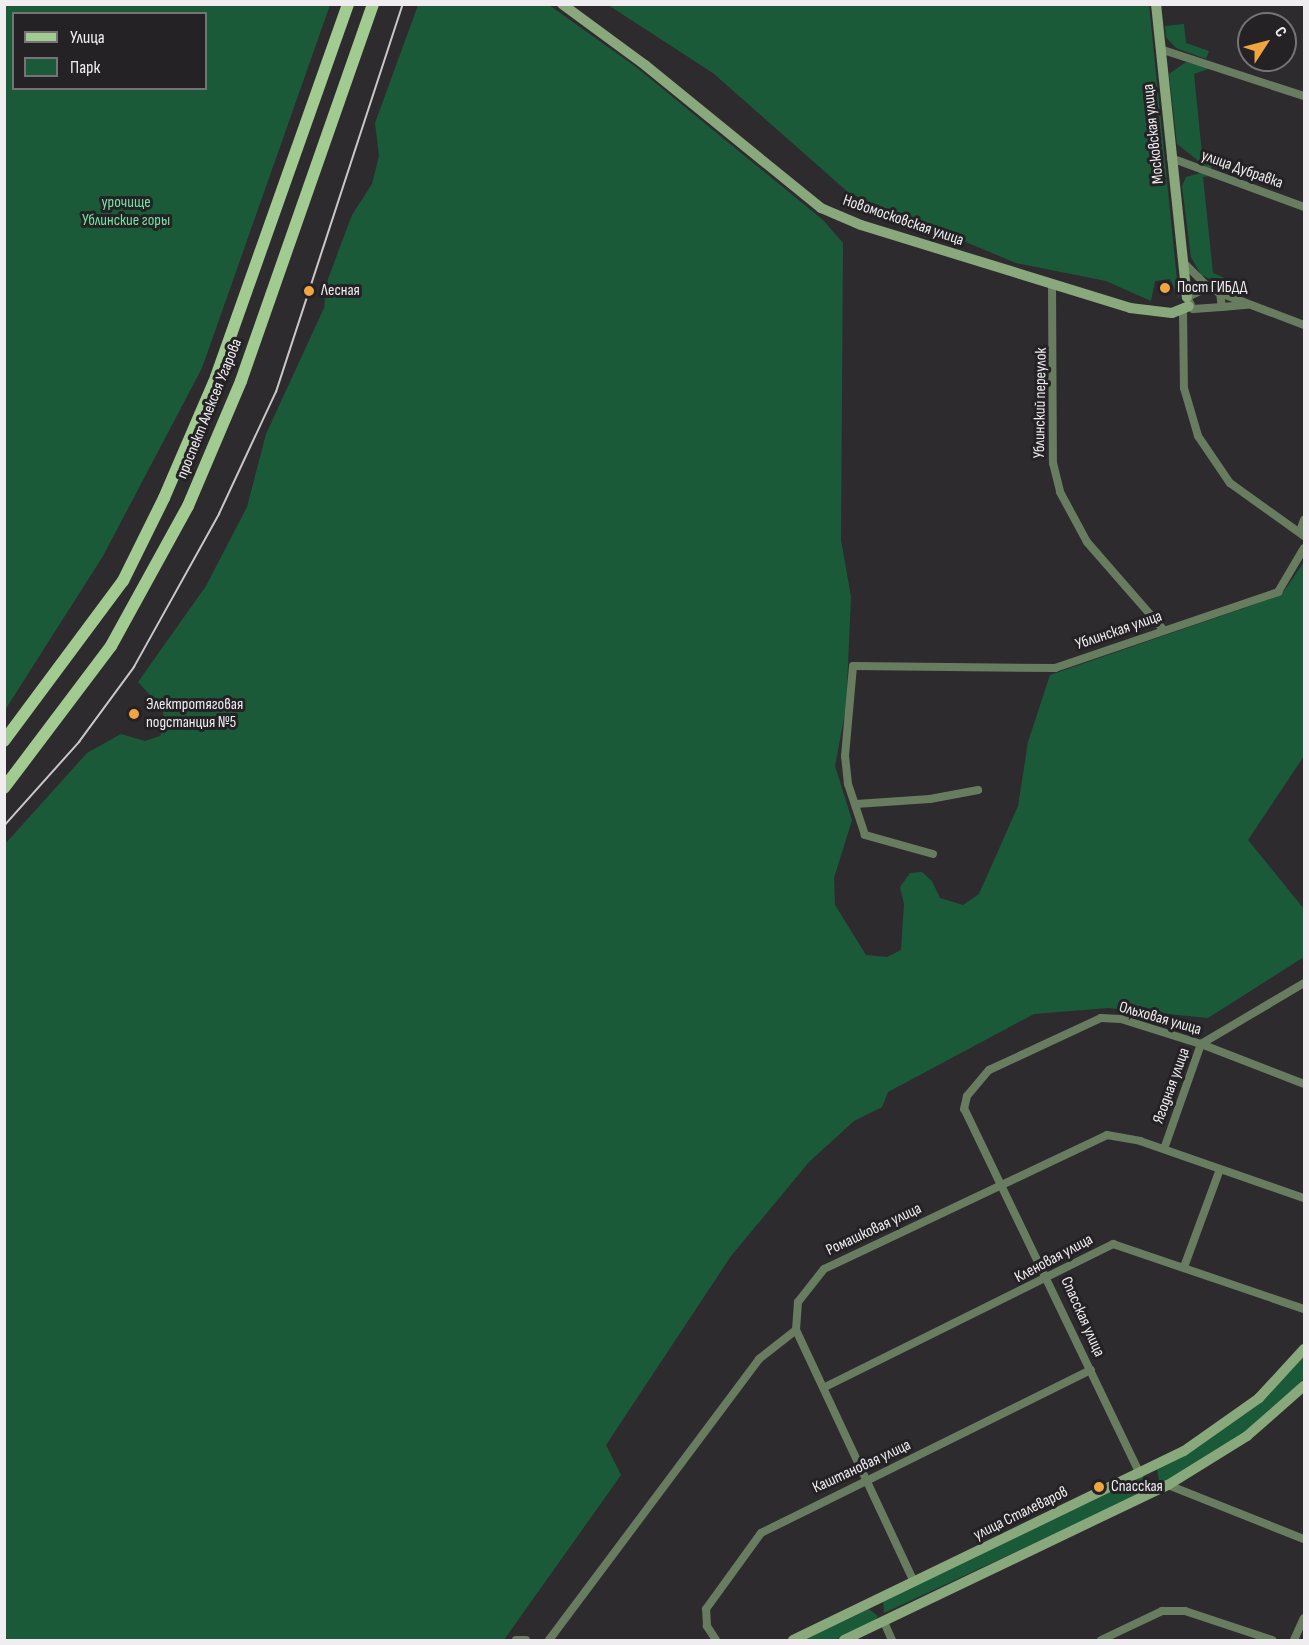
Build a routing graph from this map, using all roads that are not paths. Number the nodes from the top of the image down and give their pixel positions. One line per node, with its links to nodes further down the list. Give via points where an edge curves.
1 (348, 4): 21 (main road, проспект Алексея Угарова, via 216,377 164,498 123,581)
2 (373, 4): 22 (main road, проспект Алексея Угарова, via 241,381 188,506 111,646)
3 (562, 4): 10 (main road, Новомосковская улица, via 645,65 821,208)
4 (1156, 4): 5 (main road, Московская улица)
5 (1160, 50): 6 (street); 7 (main road, Московская улица)
6 (1305, 96)
7 (1171, 158): 8 (street, улица Дубравка); 9 (main road, Московская улица)
8 (1305, 207)
9 (1182, 261): 11 (street); 14 (main road, Московская улица)
10 (1052, 285): 14 (main road, Новомосковская улица, via 1130,308); 20 (street, Ублинский переулок, via 1053,463 1060,492 1087,542)
11 (1208, 287): 12 (street); 14 (street)
12 (1220, 293): 13 (street); 15 (street)
13 (1248, 304): 15 (street); 16 (street)
14 (1186, 305): 15 (street, via 1200,310); 18 (street, Московская улица, via 1184,388 1198,436 1230,483)
15 (1221, 307)
16 (1305, 325)
17 (1305, 520): 18 (street)
18 (1302, 534)
19 (1305, 548): 20 (street, Ублинская улица, via 1278,592)
20 (1163, 630): 24 (street, Ублинская улица, via 1041,672 914,669 867,663 853,666 845,756)
21 (4, 741)
22 (4, 788)
23 (978, 790): 24 (street, via 930,799)
24 (856, 804): 25 (street, via 865,835)
25 (933, 854)
26 (1305, 983): 27 (street, Ягодная улица)
27 (1201, 1044): 28 (street, Ольховая улица); 29 (street, Ольховая улица, via 1101,1018 989,1070 974,1083); 30 (street, Ягодная улица)
28 (1305, 1084)
29 (964, 1109): 32 (street, Спасская улица)
30 (1164, 1149): 31 (street, Ромашковая улица); 32 (street, Ромашковая улица, via 1107,1135)
31 (1220, 1169): 33 (street, Ромашковая улица); 34 (street)
32 (1003, 1185): 35 (street, Спасская улица); 37 (street, Ромашковая улица, via 824,1269 798,1302)
33 (1305, 1198)
34 (1184, 1267): 35 (street, Кленовая улица, via 1113,1244); 36 (street, Кленовая улица)
35 (1050, 1279): 39 (street, Спасская улица); 41 (street, Кленовая улица)
36 (1305, 1309)
37 (796, 1330): 41 (street); 52 (street, via 753,1366)
38 (1305, 1349): 42 (main road, улица Сталеваров, via 1259,1398)
39 (1090, 1370): 42 (street, Спасская улица); 43 (street, Каштановая улица)
40 (1305, 1386): 44 (main road, via 1247,1436)
41 (825, 1387): 43 (street)
42 (1144, 1472): 44 (main road); 46 (main road, улица Сталеваров)
43 (867, 1481): 46 (street); 53 (street, Каштановая улица, via 775,1525 750,1544 706,1609 707,1626)
44 (1162, 1487): 45 (street); 49 (main road)
45 (1305, 1539)
46 (914, 1582): 47 (main road, улица Сталеваров)
47 (874, 1602): 49 (main road); 54 (main road, улица Сталеваров)
48 (1305, 1618): 59 (street)
49 (884, 1622): 55 (main road); 56 (street)
50 (516, 1641): 51 (street)
51 (526, 1641)
52 (549, 1641)
53 (716, 1641)
54 (793, 1641)
55 (844, 1641)
56 (892, 1641)
57 (1101, 1641): 58 (street, via 1162,1611 1185,1611)
58 (1272, 1641)
59 (1294, 1641)

